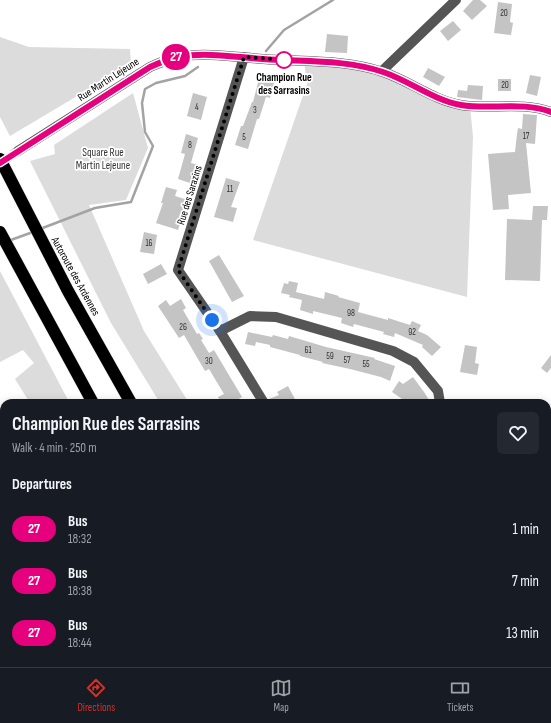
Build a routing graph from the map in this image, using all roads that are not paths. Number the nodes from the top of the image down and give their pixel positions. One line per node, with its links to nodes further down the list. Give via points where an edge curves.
1 (456, 0): 3 (street)
2 (244, 57): 3 (street, Rue Martin Lejeune, via 360,66); 5 (street, Rue Martin Lejeune, via 192,55 167,60 150,67); 8 (street, Rue des Sarazins, via 178,270)
3 (382, 72): 4 (street, Rue Martin Lejeune, via 405,80 433,96 460,105 541,108)
4 (551, 112)
5 (18, 151)
6 (0, 159): 10 (highway, Autoroute des Ardennes, via 68,291)
7 (0, 232): 9 (highway)
8 (220, 331): 11 (street, Rue des Sarazins); 12 (street, via 250,316 276,317 393,351 414,362 438,391)
9 (91, 399)
10 (129, 399)
11 (262, 399)
12 (439, 399)

